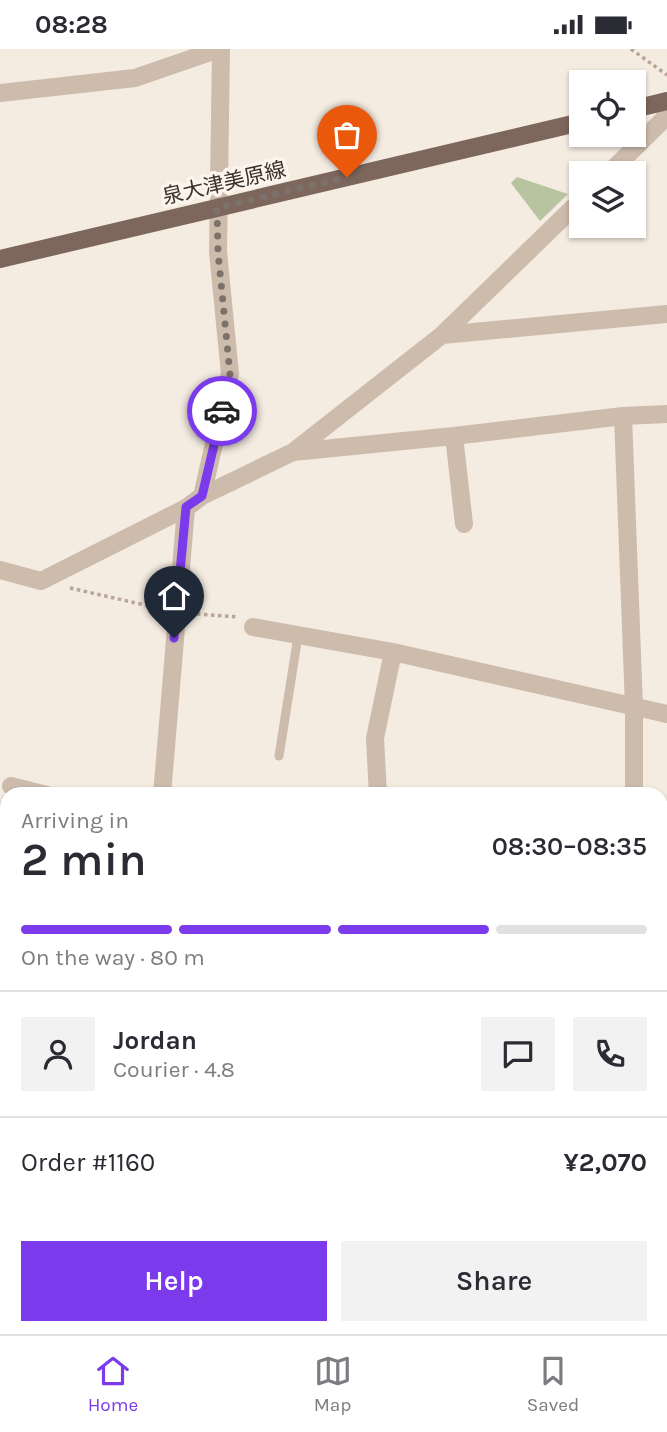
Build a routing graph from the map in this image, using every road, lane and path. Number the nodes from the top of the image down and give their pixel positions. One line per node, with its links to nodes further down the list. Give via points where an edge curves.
1 (220, 49): 4 (street, via 135,78); 9 (street)
2 (631, 49): 3 (path)
3 (667, 75)
4 (0, 93)
5 (665, 102): 6 (main road); 8 (street, via 666,117)
6 (646, 106)
7 (569, 125): 9 (main road, 泉大津美原線)
8 (621, 161)
9 (217, 208): 11 (main road, 泉大津美原線); 18 (street, via 230,374)
10 (569, 212): 13 (street)
11 (0, 259)
12 (667, 314): 13 (street)
13 (442, 335): 17 (street)
14 (667, 414): 15 (street)
15 (623, 416): 16 (street); 27 (street)
16 (454, 436): 17 (street); 20 (street)
17 (293, 451): 18 (street)
18 (202, 496): 19 (street)
19 (186, 507): 22 (street); 23 (street)
20 (464, 524)
21 (0, 570): 22 (street)
22 (41, 581): 23 (path)
23 (176, 612): 24 (path, via 242,617); 32 (street)
24 (253, 627): 25 (street)
25 (298, 636): 26 (street); 29 (lane)
26 (393, 652): 27 (street); 33 (street, via 375,738)
27 (634, 707): 28 (street); 34 (street)
28 (667, 714)
29 (279, 756)
30 (10, 786): 31 (street)
31 (14, 787)
32 (163, 787)
33 (378, 787)
34 (634, 787)

